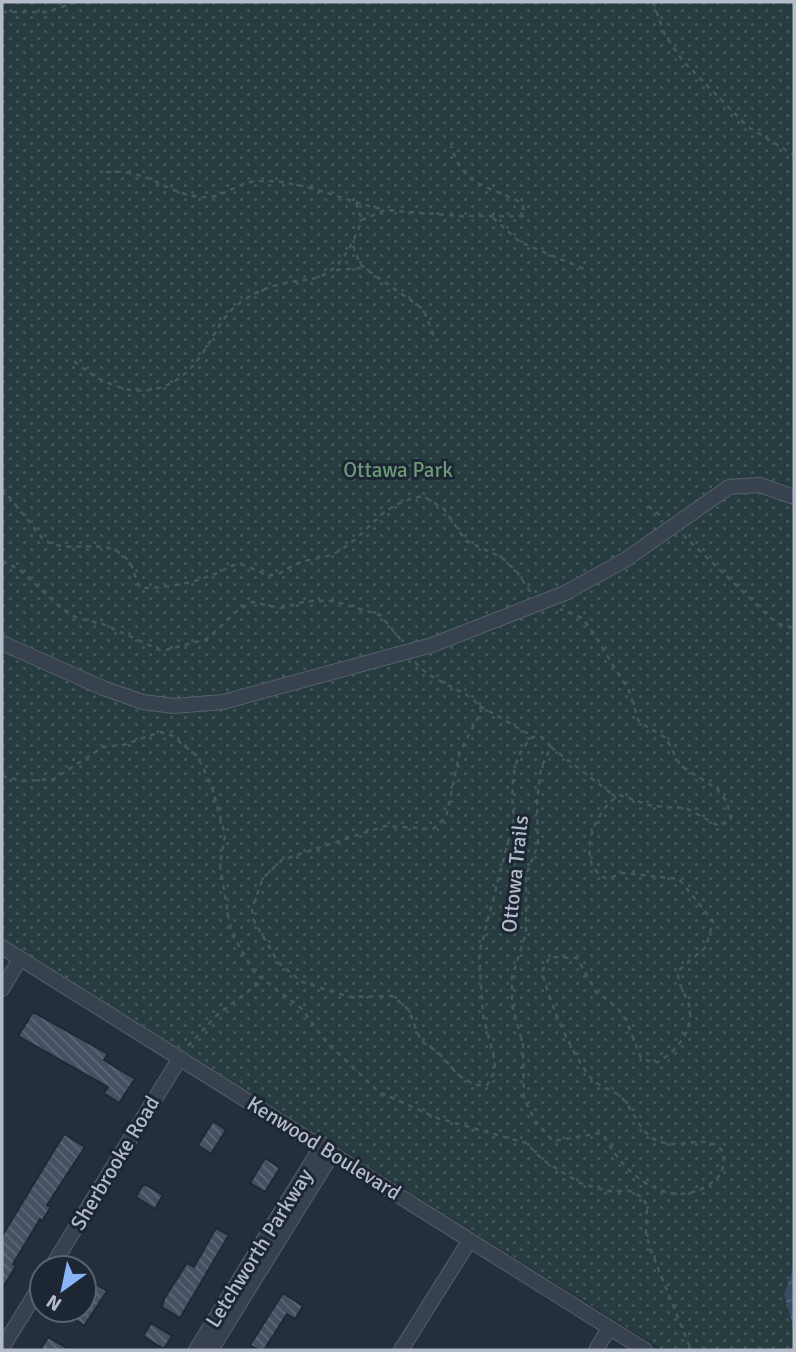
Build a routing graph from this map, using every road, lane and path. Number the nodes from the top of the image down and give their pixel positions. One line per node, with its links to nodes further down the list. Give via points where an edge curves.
1 (76, 2): 3 (path, via 58,11)
2 (653, 2): 5 (path, via 665,35 688,66 748,127)
3 (2, 12)
4 (451, 146): 9 (path, via 457,166 467,178 523,206 523,216)
5 (794, 155)
6 (106, 172): 7 (path, via 144,175 197,197 218,197 250,181 272,181)
7 (356, 203): 8 (path); 10 (path)
8 (385, 210): 9 (path); 10 (path)
9 (492, 217): 13 (path, via 520,242)
10 (362, 220): 11 (path)
11 (353, 246): 12 (path); 14 (path)
12 (364, 268): 14 (path); 15 (path, via 423,309)
13 (584, 269)
14 (332, 270): 16 (path, via 317,279 274,285 242,300 221,321 195,364 158,388 136,393 124,390 98,380)
15 (436, 341)
16 (74, 361)
17 (2, 488): 22 (path, via 43,539 63,548 105,546 117,550 130,562 141,588 153,589 207,577 237,564 277,575 299,563 333,554 358,539 385,509 423,496 444,509 466,541 501,557)
18 (794, 497): 20 (street, via 760,485 729,487)
19 (648, 506): 20 (path)
20 (673, 526): 22 (street, via 625,560); 23 (path, via 776,623)
21 (2, 561): 25 (path, via 19,569 77,618 103,624 163,651 207,639 252,602 281,608 317,600 380,615)
22 (541, 603): 25 (street); 30 (path, via 582,618 629,691 639,722 666,738 680,765 717,789 727,802 731,819 719,826 686,808)
23 (794, 628)
24 (2, 643): 25 (street, via 103,688 143,702 174,706 223,702)
25 (409, 651): 26 (path, via 427,674)
26 (480, 706): 27 (path); 27 (path, Ottowa Trails, via 460,752 441,825 422,830 385,826 282,860 262,878 252,909 257,931 278,962 302,982 350,997 392,996 408,1009 421,1041 475,1086 487,1085 492,1079 495,1061 483,1016 479,954 513,819 517,762)
27 (533, 737): 28 (path, via 542,737)
28 (551, 747): 30 (path); 30 (path, Ottowa Trails, via 541,768 538,845 526,874 526,933 512,977 512,1004 523,1045 524,1099 553,1141 600,1133 640,1178 674,1196 689,1194 722,1173 724,1153 709,1141 665,1143 640,1128 623,1098 592,1079 557,1014 542,971 550,957 580,960 596,992 626,1020 636,1051 649,1064 671,1056 689,1024 689,1005 678,971 706,947 713,921 679,879 624,873 607,879 594,869 593,827)
29 (2, 776): 33 (path, via 54,779 103,747 160,732 190,749 202,762 224,826 220,865 232,934)
30 (616, 797)
31 (2, 947): 32 (street, Kenwood Boulevard)
32 (20, 959): 34 (street); 35 (street, Kenwood Boulevard)
33 (263, 980): 35 (path, via 202,1029); 47 (path, via 301,1008 327,1043 379,1092 437,1118 526,1143 542,1160 580,1183 642,1197 648,1205 650,1248)
34 (2, 989)
35 (180, 1058): 36 (street, Kenwood Boulevard); 38 (street, Sherbrooke Road)
36 (327, 1150): 37 (street, Kenwood Boulevard); 42 (street, Letchworth Parkway); 43 (street, Letchworth Parkway)
37 (470, 1240): 40 (street, Kenwood Boulevard); 44 (street)
38 (60, 1254)
39 (28, 1306): 41 (street)
40 (609, 1328): 45 (street); 46 (street, Kenwood Boulevard)
41 (2, 1348)
42 (196, 1350)
43 (211, 1350)
44 (401, 1350)
45 (596, 1350)
46 (645, 1350)
47 (691, 1350)

